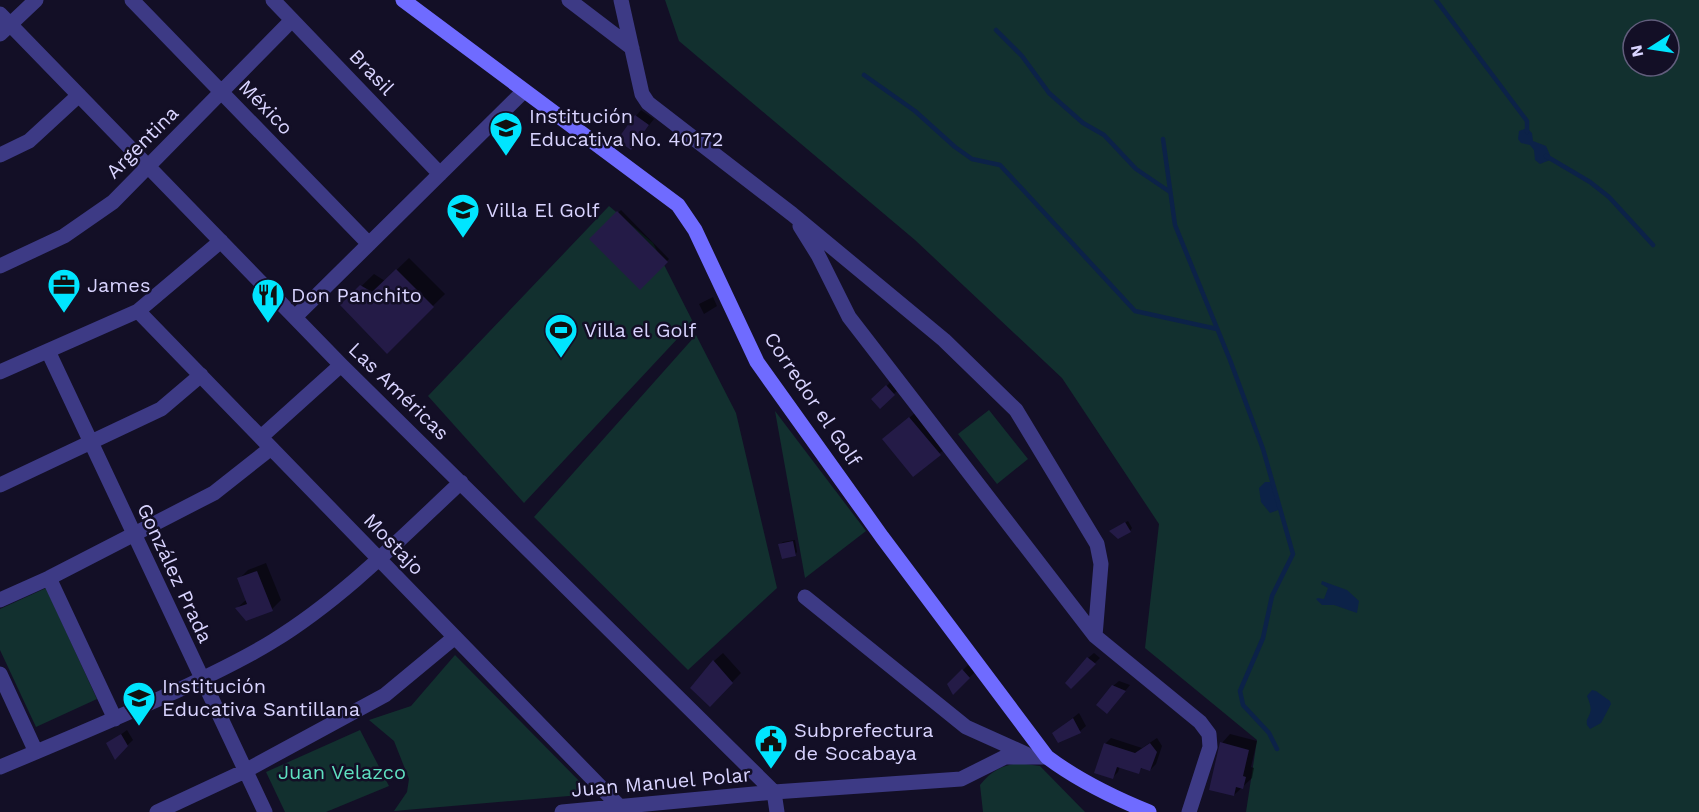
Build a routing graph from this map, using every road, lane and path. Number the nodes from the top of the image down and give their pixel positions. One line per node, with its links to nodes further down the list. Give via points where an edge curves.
1 (36, 0): 9 (street)
2 (132, 0): 12 (street, México)
3 (273, 0): 8 (street, Brasil)
4 (403, 0): 11 (street, Corredor el Golf)
5 (570, 0): 10 (street)
6 (621, 0): 10 (street)
7 (0, 14): 9 (street, Las Américas)
8 (292, 20): 12 (street, Argentina); 16 (street, Brasil)
9 (6, 30): 13 (street, Las Américas)
10 (632, 48): 17 (street, via 642,94 648,103)
11 (524, 91): 16 (street); 42 (street, Corredor el Golf, via 678,206 695,230 758,362)
12 (221, 92): 15 (street, Argentina); 19 (street, México)
13 (79, 95): 14 (street, via 29,141); 15 (street, Las Américas)
14 (0, 155)
15 (148, 166): 18 (street, Las Américas); 20 (street, Argentina, via 113,202 64,236)
16 (440, 174): 19 (street)
17 (792, 214): 36 (street, via 849,317); 36 (street, via 945,340 1016,410 1097,544 1101,564)
18 (221, 241): 21 (street); 22 (street, Las Américas)
19 (369, 244): 22 (street)
20 (0, 266)
21 (138, 311): 23 (street); 26 (street, Mostajo)
22 (295, 317): 24 (street, Las Américas)
23 (48, 351): 25 (street); 27 (street, González Prada)
24 (341, 365): 28 (street); 29 (street, Las Américas)
25 (0, 372)
26 (201, 375): 27 (street, via 160,409); 28 (street, Mostajo)
27 (91, 442): 30 (street); 31 (street, González Prada)
28 (266, 443): 31 (street, via 214,493); 32 (street, Mostajo)
29 (462, 482): 32 (street); 45 (street, Las Américas)
30 (0, 485)
31 (134, 534): 33 (street); 39 (street, González Prada)
32 (379, 559): 37 (street, Mostajo); 39 (street, via 274,641)
33 (49, 578): 35 (street); 40 (street)
34 (805, 597): 42 (street, via 966,727)
35 (0, 600)
36 (1095, 636): 52 (street, via 1200,722 1209,734 1210,747)
37 (455, 637): 44 (street, via 385,695); 46 (street, Mostajo)
38 (0, 674): 41 (street)
39 (201, 679): 40 (street); 44 (street, González Prada)
40 (115, 719): 41 (street)
41 (36, 752): 43 (street)
42 (1039, 757): 45 (street, Juan Manuel Polar, via 1005,757 961,779); 51 (street, Corredor el Golf, via 1108,795)
43 (0, 768)
44 (245, 771): 47 (street); 48 (street, González Prada)
45 (774, 792): 46 (street, Juan Manuel Polar); 50 (street)
46 (620, 807): 49 (street, Juan Manuel Polar)
47 (157, 812)
48 (265, 812)
49 (562, 812)
50 (777, 812)
51 (1149, 812)
52 (1189, 812)

